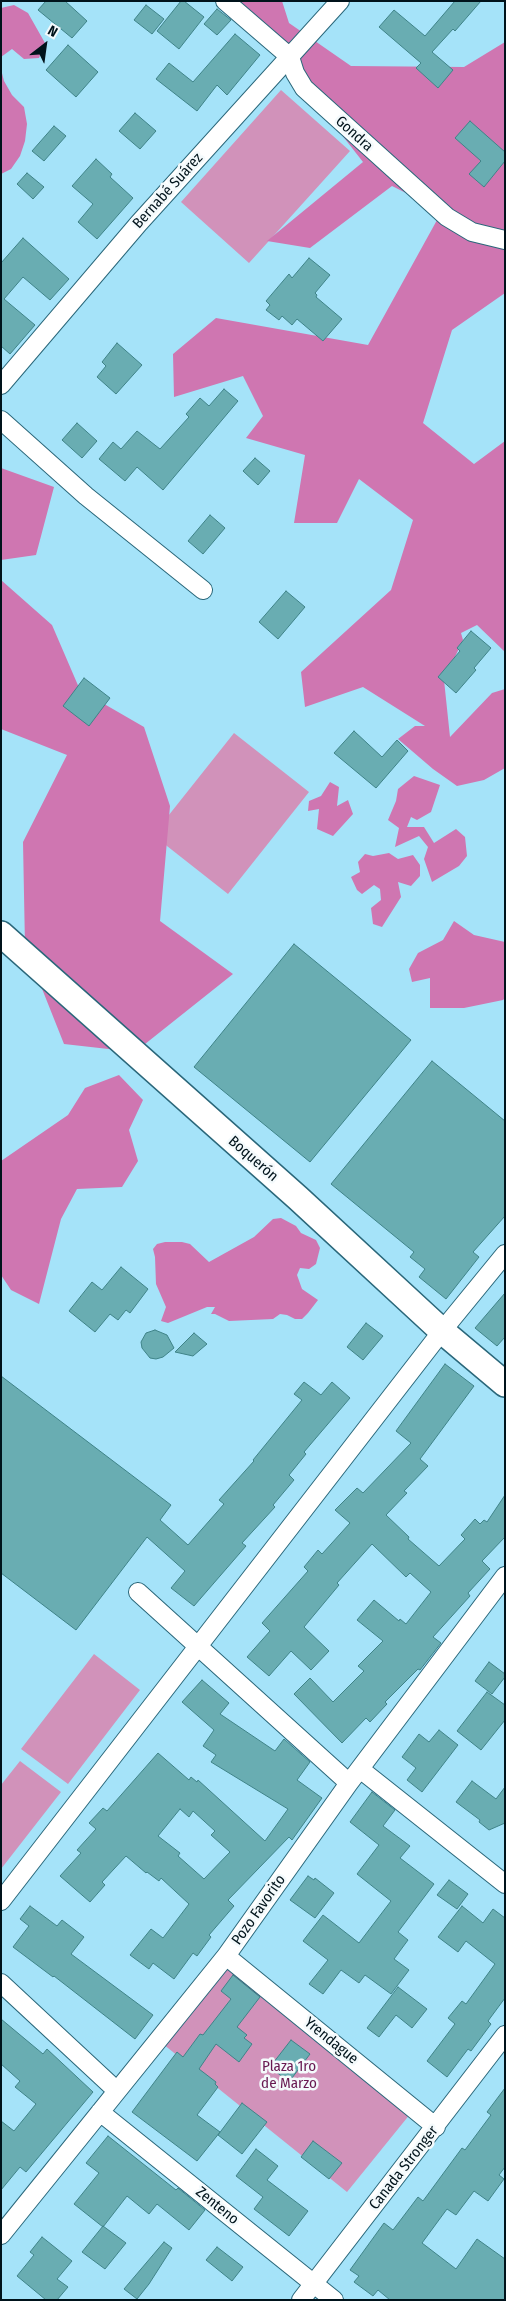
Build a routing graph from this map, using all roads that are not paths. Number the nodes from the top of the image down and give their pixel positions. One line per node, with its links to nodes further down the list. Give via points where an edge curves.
1 (226, 1): 3 (street, Gondra)
2 (340, 1): 3 (street, Bernabé Suárez)
3 (290, 57): 4 (street, Gondra, via 304,88 447,217 472,232); 5 (street, Bernabé Suárez, via 139,223)
4 (505, 240)
5 (1, 385)
6 (1, 420): 7 (street, via 86,496)
7 (203, 590)
8 (1, 934): 10 (street, Boquerón, via 298,1198)
9 (505, 1254): 10 (street)
10 (442, 1331): 11 (street, Boquerón); 14 (street)
11 (505, 1384)
12 (505, 1576): 15 (street, Pozo Favorito)
13 (138, 1592): 14 (street)
14 (198, 1649): 16 (street); 18 (street)
15 (360, 1769): 16 (street, Pozo Favorito); 17 (street)
16 (349, 1783): 19 (street, Pozo Favorito)
17 (505, 1884)
18 (1, 1901)
19 (226, 1956): 22 (street, Pozo Favorito); 24 (street, Yrendague)
20 (1, 1983): 22 (street)
21 (505, 2035): 24 (street, Canada Stronger)
22 (116, 2090): 23 (street, Pozo Favorito)
23 (100, 2112): 25 (street, Pozo Favorito); 26 (street, Zenteno)
24 (436, 2127): 26 (street, Canada Stronger)
25 (1, 2235)
26 (313, 2284): 27 (street, Canada Stronger); 28 (street, Zenteno)
27 (301, 2300)
28 (334, 2300)

